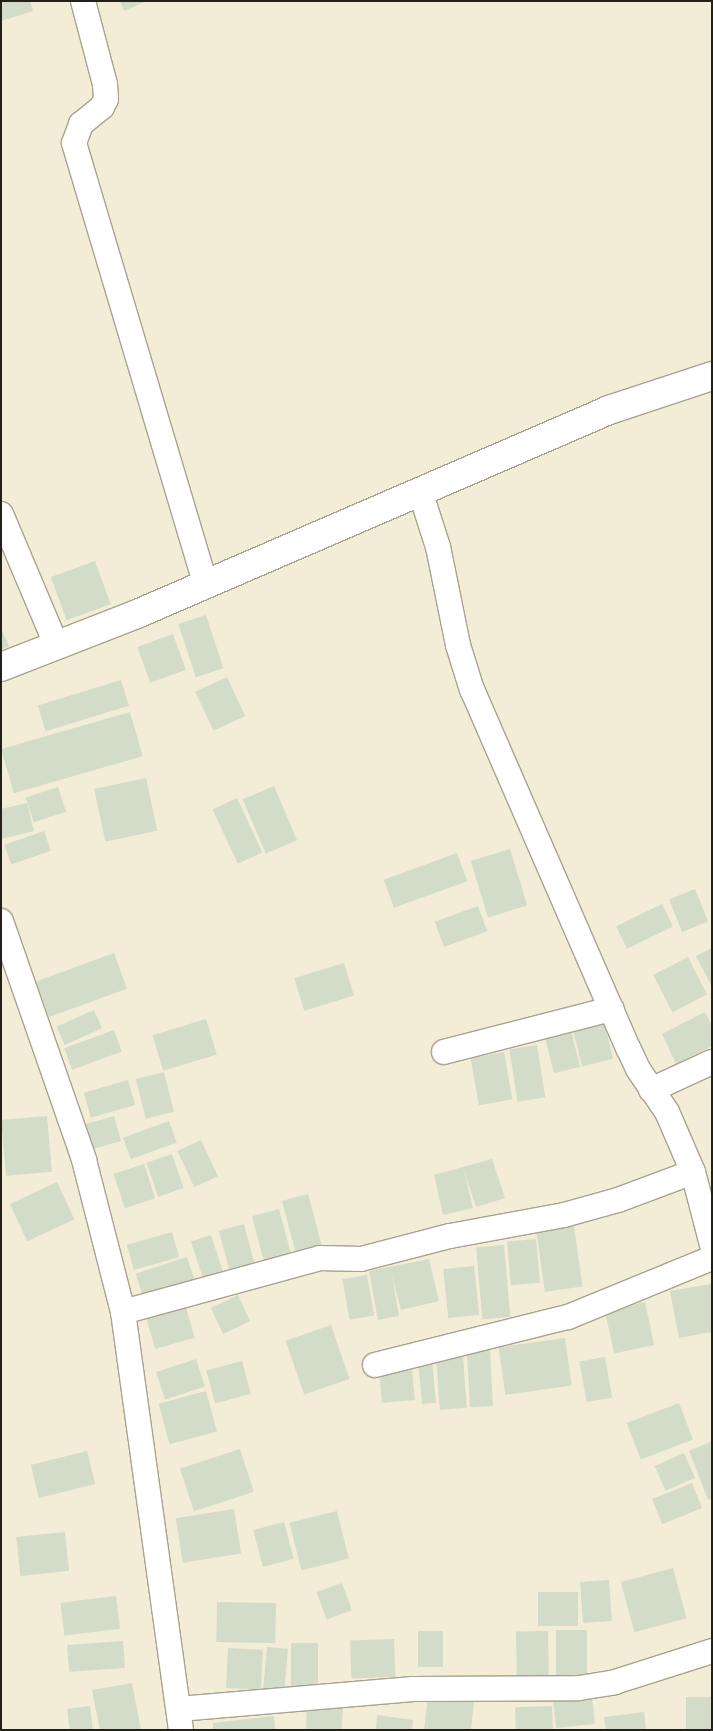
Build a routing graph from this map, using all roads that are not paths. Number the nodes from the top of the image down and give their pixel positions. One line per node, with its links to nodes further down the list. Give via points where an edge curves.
1 (83, 1): 5 (street, via 106,99 102,107 81,124 74,143)
2 (712, 376): 3 (street, via 610,410)
3 (420, 491): 5 (street); 9 (street, via 438,547 458,645 472,690)
4 (1, 514): 6 (street)
5 (206, 585): 6 (street)
6 (56, 644): 7 (street)
7 (1, 667)
8 (1, 921): 16 (street, via 86,1168)
9 (612, 1008): 10 (street); 12 (street, via 638,1069)
10 (444, 1052)
11 (712, 1062): 12 (street)
12 (651, 1090): 13 (street, via 671,1119)
13 (693, 1172): 14 (street); 16 (street, via 618,1200 564,1215 450,1236 361,1259 320,1258)
14 (712, 1245)
15 (712, 1258): 17 (street, via 568,1318)
16 (123, 1312): 19 (street)
17 (375, 1365)
18 (712, 1651): 19 (street, via 615,1682 579,1688 413,1690)
19 (180, 1719)

